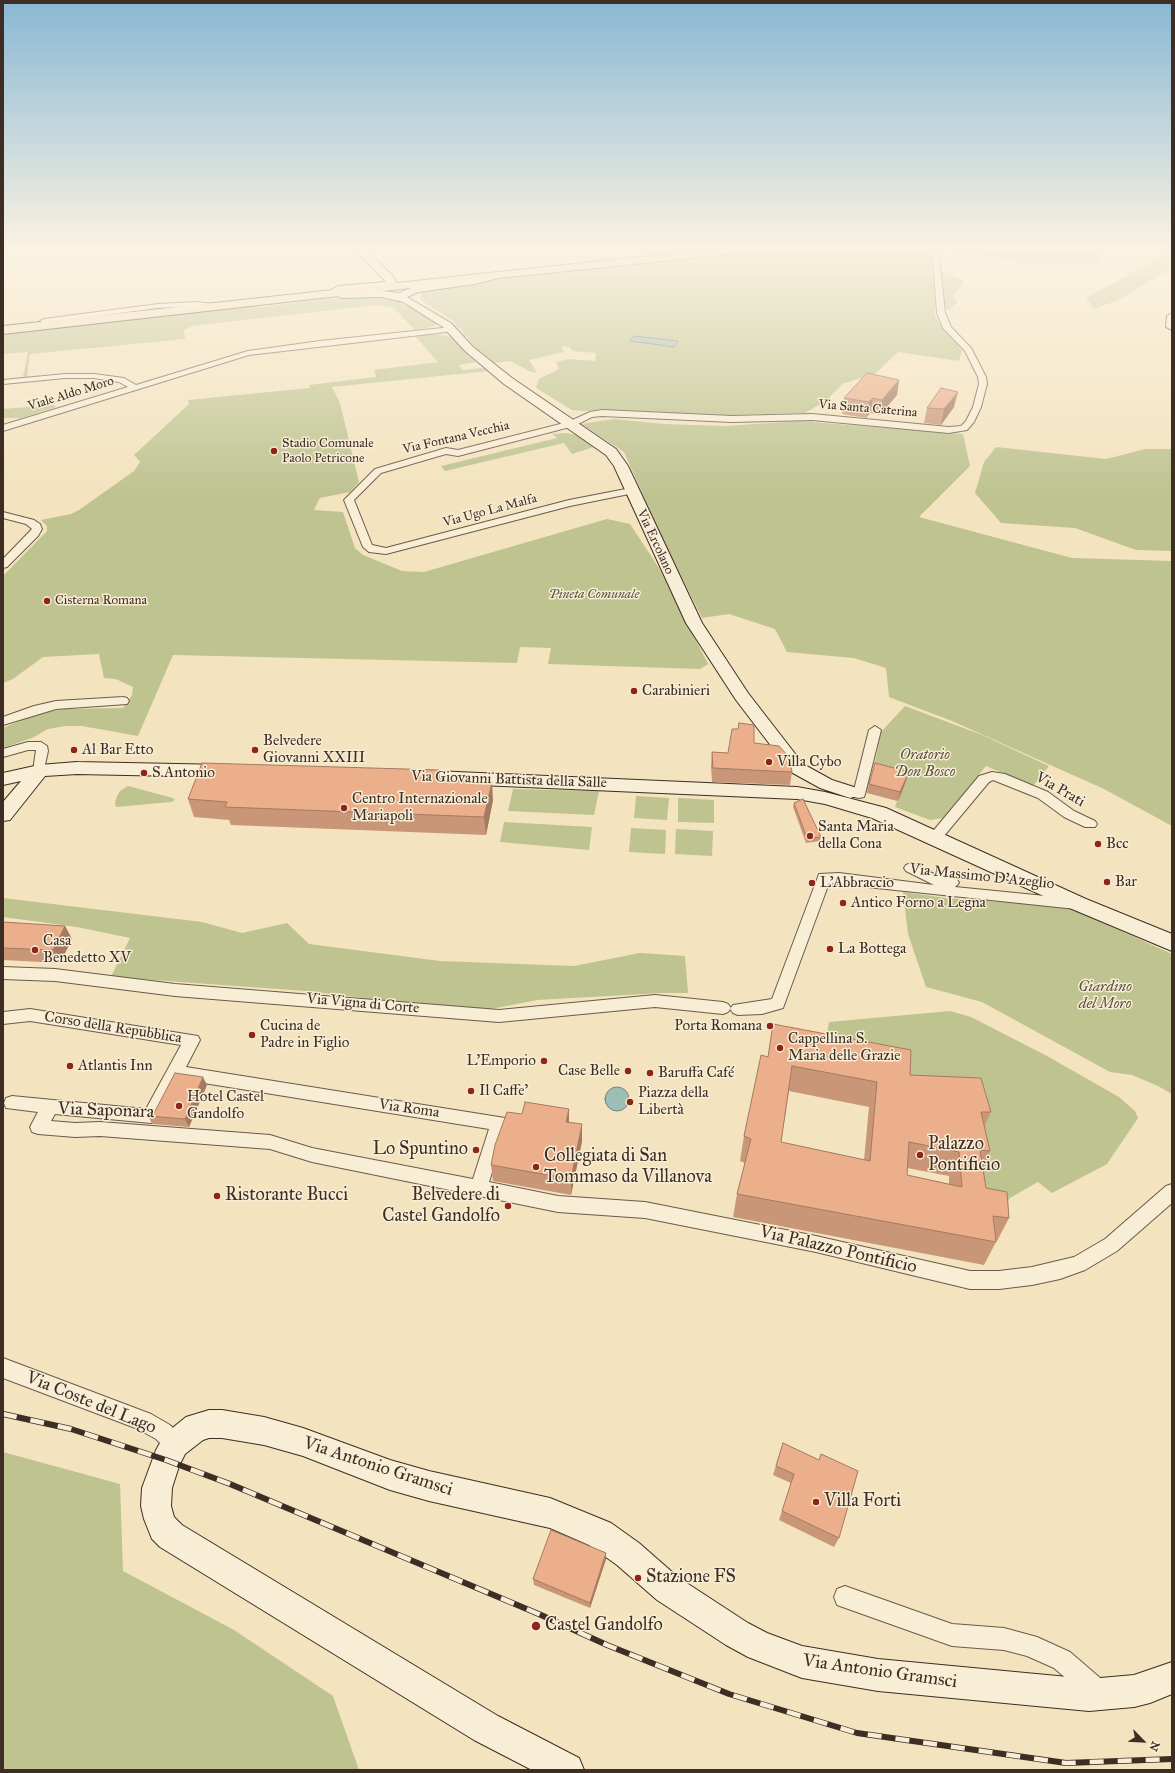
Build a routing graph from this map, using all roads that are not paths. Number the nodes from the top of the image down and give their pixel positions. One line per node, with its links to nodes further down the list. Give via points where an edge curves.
1 (14, 329): 4 (main road)
2 (452, 329): 6 (street, Viale Aldo Moro, via 259,351); 7 (street, Via Ercolano, via 469,349 508,381)
3 (948, 329): 7 (street, Via Santa Caterina, via 968,350 982,377 983,384 977,407 964,428 949,430 812,417 732,419 612,413 590,415)
4 (3, 330)
5 (3, 382): 6 (street, via 94,376 121,380)
6 (136, 388): 8 (street, Viale Aldo Moro)
7 (571, 424): 9 (street, Via Ercolano, via 614,456); 11 (street, Via Fontana Vecchia, via 458,453 446,451 378,471 349,500)
8 (3, 428)
9 (631, 491): 11 (street, Via Ugo La Malfa, via 569,504 391,550 370,548); 21 (street, Via Ercolano, via 694,623 766,728 801,772 839,790)
10 (3, 515): 12 (street, via 28,521 37,527 34,534)
11 (364, 536)
12 (3, 565)
13 (123, 702): 14 (street, via 56,705)
14 (3, 721)
15 (875, 730): 21 (street)
16 (3, 753): 17 (street, via 28,746 41,746)
17 (39, 771): 18 (street, via 96,768); 20 (street); 23 (street)
18 (243, 772)
19 (397, 776): 22 (street, Via Giovanni Battista della Salle, via 797,793)
20 (4, 778): 23 (street)
21 (859, 794): 22 (street, via 869,802)
22 (870, 810): 25 (street, Via Giovanni Battista della Salle)
23 (4, 812)
24 (1090, 824): 25 (street, Via Prati, via 1069,814 1043,795 992,776 984,779)
25 (934, 839): 28 (street, Via Giovanni Battista della Salle)
26 (911, 868): 27 (street, via 935,880 983,889)
27 (993, 897): 28 (street, Via Massimo D'Azeglio); 31 (street, Via Massimo D'Azeglio, via 824,878)
28 (1079, 904): 29 (street, Via Giovanni Battista della Salle)
29 (1172, 943)
30 (3, 973): 31 (street, Via Vigna di Corte, via 55,975 175,990 499,1016 655,1001 730,1009 762,1008)
31 (778, 1004)
32 (3, 1018): 33 (street, Corso della Repubblica, via 34,1016 192,1040)
33 (175, 1072): 35 (street, via 151,1116); 36 (street, Via Roma, via 499,1123)
34 (12, 1103): 35 (street)
35 (50, 1107): 36 (street, Via Saponara, via 38,1128 100,1129 270,1142 312,1155)
36 (479, 1188): 37 (street, Via Palazzo Pontificio, via 558,1204 644,1210 816,1244 954,1277 984,1280 1044,1274 1079,1264 1111,1245)
37 (1172, 1192)
38 (3, 1368): 39 (street, Via Coste del Lago, via 144,1421 163,1432)
39 (175, 1444): 42 (street, Via Antonio Gramsci, via 196,1427 209,1424 264,1431 303,1442 390,1475 550,1513 600,1534 628,1554 668,1589 736,1634 759,1646 802,1662 878,1675); 43 (street, Via Antonio Gramsci, via 166,1460 157,1488 156,1506 163,1528 171,1536 486,1728)
40 (845, 1597): 42 (street, via 952,1635 1004,1639 1029,1645 1062,1660)
41 (1172, 1678): 42 (street, Via Antonio Gramsci, via 1150,1687)
42 (1102, 1695)
43 (567, 1770)

